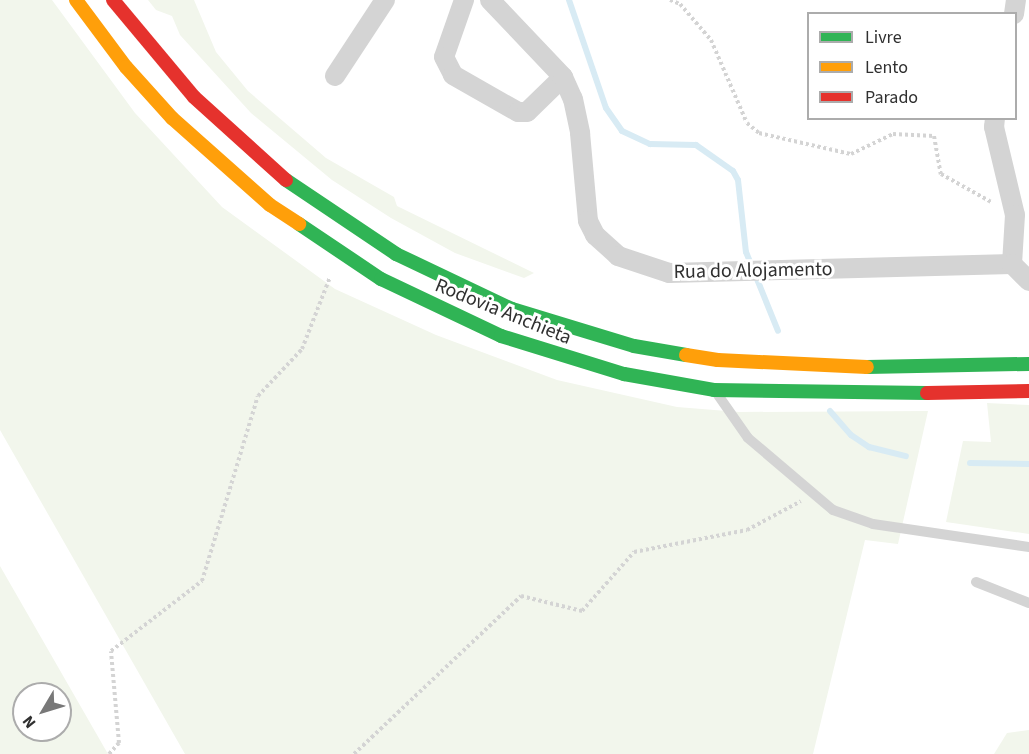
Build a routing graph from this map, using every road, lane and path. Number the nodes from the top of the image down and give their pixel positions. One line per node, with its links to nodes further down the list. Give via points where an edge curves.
1 (76, 0): 11 (highway, Rodovia Anchieta, via 126,66 203,148 270,205)
2 (113, 0): 14 (highway, Rodovia Anchieta, via 194,97 289,183 396,254 512,309 623,343 718,360 875,367)
3 (385, 0): 7 (street)
4 (465, 0): 8 (street, via 444,57 453,75 518,112 527,112)
5 (490, 0): 8 (street, Rua do Alojamento)
6 (670, 0): 10 (path, via 680,4 711,40 747,123 759,133 851,154 893,134 934,136 941,174)
7 (335, 76)
8 (563, 77): 12 (street, Rua do Alojamento, via 573,99 588,221 595,236 618,256 639,266 669,273 765,274)
9 (995, 120): 10 (street)
10 (1022, 215): 12 (street)
11 (343, 256): 15 (highway, Rodovia Anchieta, via 420,300 521,344 624,374); 21 (path, via 322,288 302,349 258,396 202,581 111,651 119,743)
12 (1012, 264): 13 (street)
13 (1029, 281)
14 (1029, 364)
15 (714, 390): 16 (highway, Rodovia Anchieta, via 878,394); 17 (lane, via 748,438)
16 (1029, 391)
17 (811, 495): 18 (lane, via 833,510 873,524); 22 (path, via 747,530 634,552 582,611 521,596 359,745)
18 (1029, 547)
19 (976, 582): 20 (lane)
20 (1029, 603)
21 (109, 754)
22 (354, 754)

